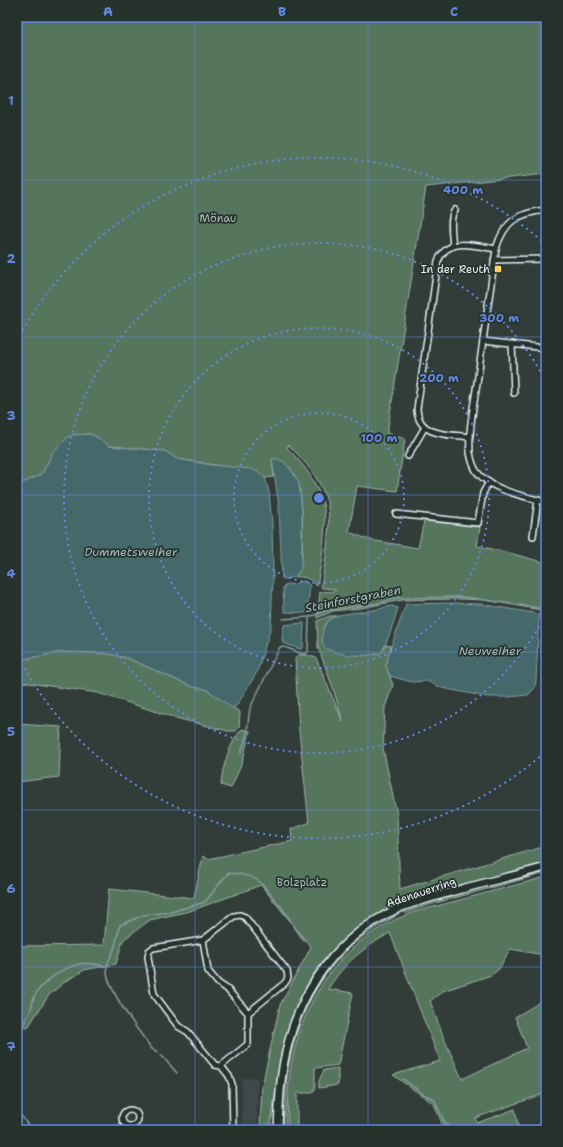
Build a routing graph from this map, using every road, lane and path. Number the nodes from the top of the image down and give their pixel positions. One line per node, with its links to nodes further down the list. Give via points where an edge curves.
1 (455, 210): 3 (street, via 452,220)
2 (546, 210): 4 (street, via 516,218 504,229)
3 (453, 245): 4 (street); 11 (street, via 444,250 438,261 417,409)
4 (496, 249): 6 (street)
5 (546, 259): 6 (street)
6 (494, 260): 7 (street)
7 (484, 341): 8 (street); 12 (street)
8 (512, 344): 9 (street); 10 (street)
9 (546, 348)
10 (514, 393)
11 (425, 427): 12 (street, via 434,432); 13 (street)
12 (470, 437): 14 (street, via 472,461 476,470)
13 (408, 456)
14 (490, 482): 15 (street); 17 (street, via 483,493 478,523)
15 (538, 500): 16 (street); 18 (street)
16 (546, 502)
17 (396, 514)
18 (533, 536)
19 (546, 867): 27 (main road, Adenauerring, via 398,909 371,923 336,952 316,978 293,1026 282,1074)
20 (202, 940): 21 (street, via 208,971); 21 (street, via 234,916 243,915 287,970 288,978 285,983); 22 (street, via 153,948 148,954 149,964 154,994 178,1026 188,1032 215,1065)
21 (248, 1013): 22 (street, via 248,1044)
22 (221, 1066): 26 (street, via 232,1084)
23 (546, 1121): 28 (street)
24 (136, 1123): 25 (street)
25 (138, 1130)
26 (233, 1130)
27 (278, 1130)
28 (546, 1130)

